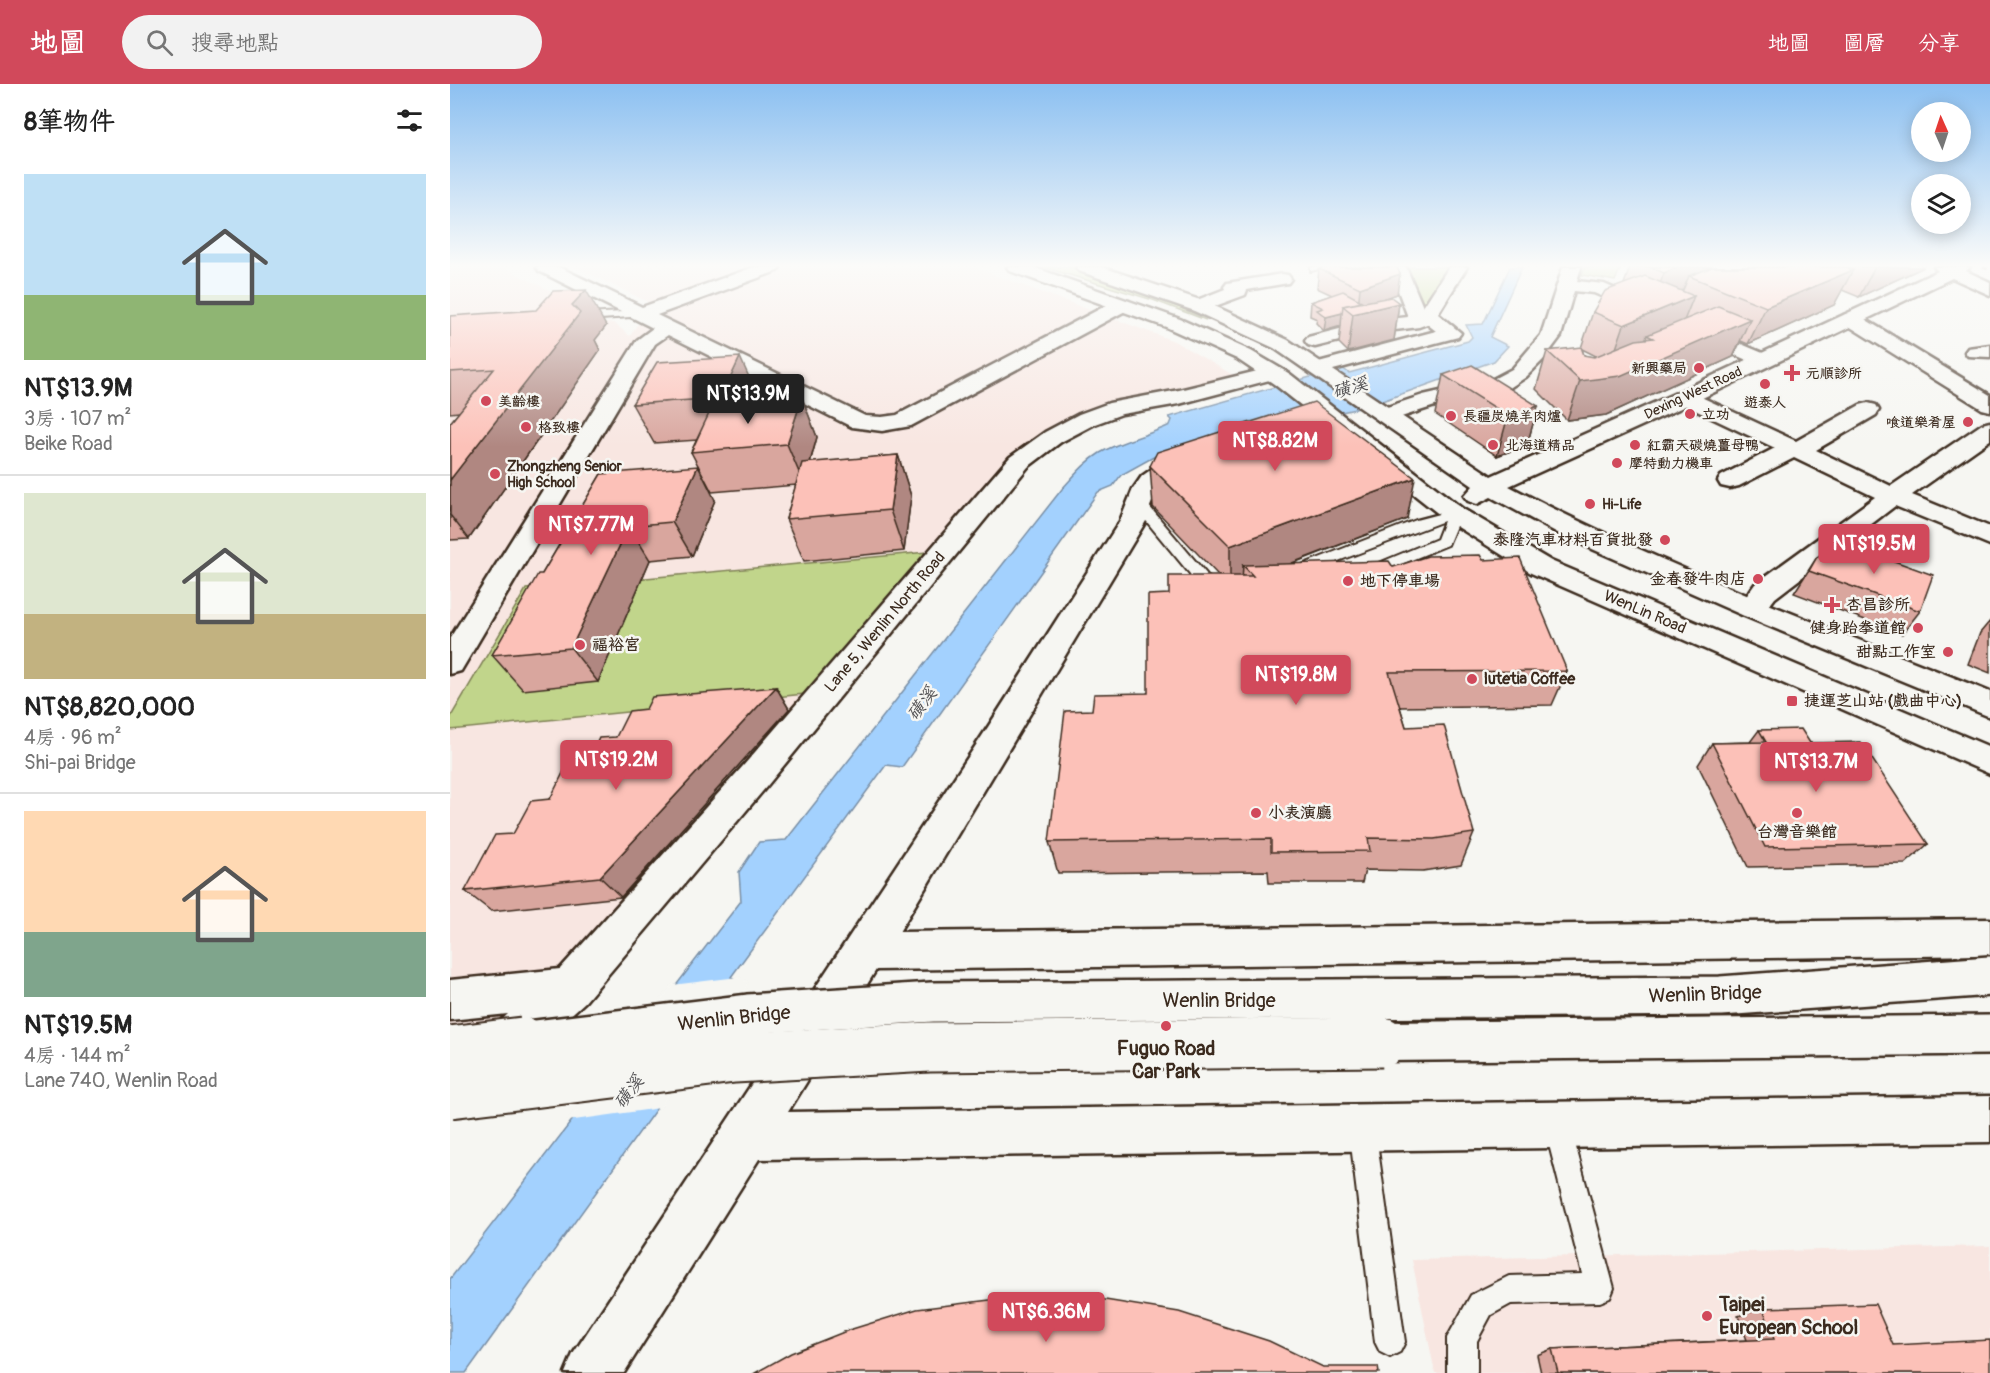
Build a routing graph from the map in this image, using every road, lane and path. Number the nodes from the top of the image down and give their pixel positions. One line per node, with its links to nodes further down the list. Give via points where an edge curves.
1 (667, 327): 2 (street, via 794,395 860,422 882,424 903,421); 32 (street, via 648,340)
2 (1080, 327)
3 (1182, 327): 14 (street, WenLin Road, via 1211,338)
4 (1245, 327): 13 (street, via 1281,344)
5 (1370, 327): 11 (street)
6 (1445, 327): 13 (street, via 1451,333)
7 (1554, 327): 18 (street, via 1536,356 1500,384)
8 (1825, 327): 12 (street, Dexing West Road)
9 (1881, 327): 16 (street)
10 (1682, 334): 12 (street, via 1702,333)
11 (1316, 341)
12 (1763, 360): 15 (street, Dexing West Road)
13 (1321, 370): 18 (street)
14 (1278, 376): 26 (street, WenLin Road, via 1327,424); 38 (street, Lane 5, Wenlin North Road, via 1117,408 1053,437 1019,462 809,713)
15 (1686, 397): 20 (street); 23 (street, Dexing West Road)
16 (1990, 404)
17 (1868, 410): 20 (street, via 1804,447)
18 (1382, 411): 23 (street)
19 (1990, 429): 24 (street)
20 (1794, 448): 22 (street); 24 (street)
21 (1211, 456): 25 (street, via 1159,473)
22 (1731, 481)
23 (1489, 486): 26 (street, Dexing West Road); 31 (street, via 1574,531)
24 (1893, 496): 27 (street); 31 (street, via 1765,591)
25 (1138, 502): 30 (lane, via 1221,601); 36 (street, via 1133,522)
26 (1454, 514): 28 (lane); 29 (lane, via 1443,542); 34 (street, WenLin Road, via 1541,567)
27 (1990, 537)
28 (1276, 579)
29 (1348, 581)
30 (1232, 597)
31 (1752, 608): 33 (street)
32 (450, 663)
33 (1990, 705)
34 (1990, 761)
35 (1990, 937): 36 (street)
36 (863, 951): 41 (street)
37 (1990, 976): 43 (street, Wenlin Bridge, bridge, via 1721,996 932,1002 748,1014)
38 (570, 988): 39 (street); 44 (street, Lane 5, Wenlin North Road)
39 (450, 1000)
40 (926, 1027): 41 (lane)
41 (813, 1030): 48 (street)
42 (1990, 1035): 44 (street, bridge, via 930,1047 734,1058)
43 (450, 1051)
44 (450, 1094)
45 (1990, 1119): 46 (street)
46 (1556, 1123): 47 (street); 51 (lane, via 1600,1287 1509,1290 1481,1305 1462,1338)
47 (1362, 1126): 48 (street); 49 (lane)
48 (748, 1136): 50 (street)
49 (1390, 1342)
50 (592, 1373)
51 (1462, 1373)

